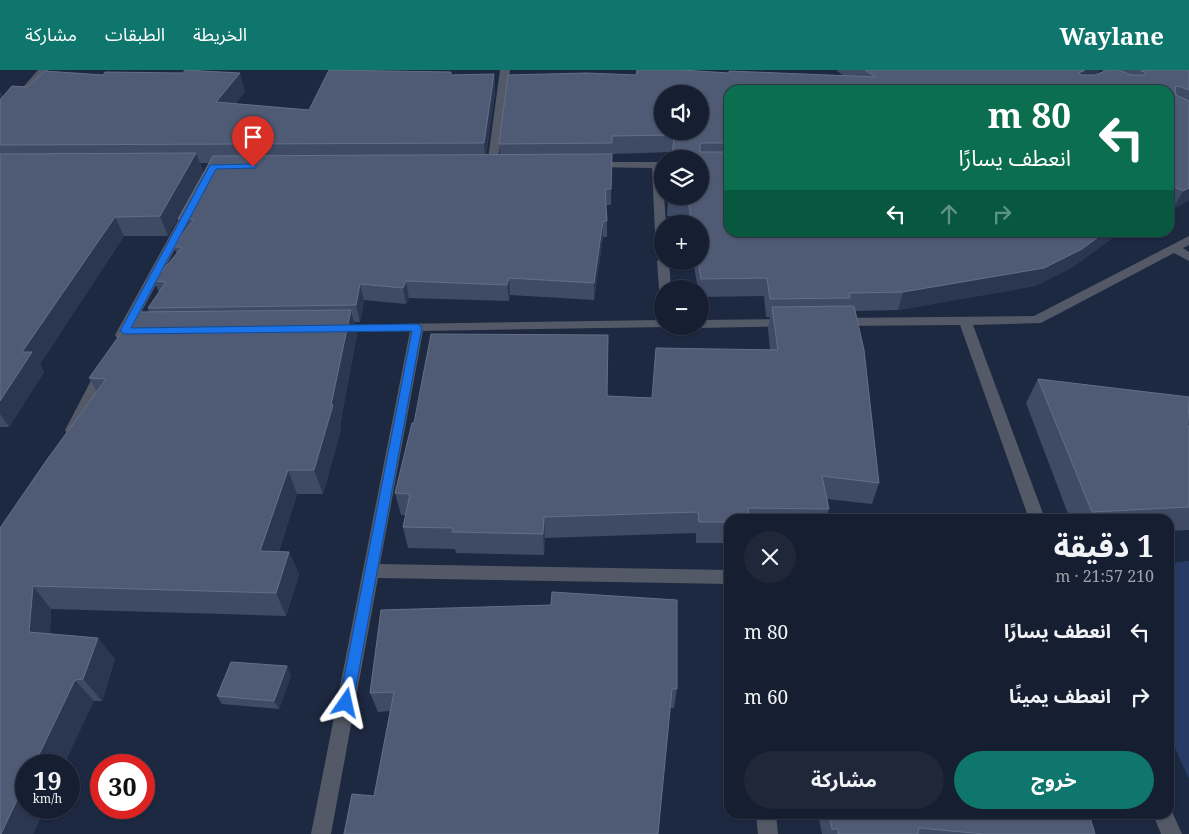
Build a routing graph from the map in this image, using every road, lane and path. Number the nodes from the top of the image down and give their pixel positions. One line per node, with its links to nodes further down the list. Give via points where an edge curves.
1 (43, 70): 3 (street)
2 (505, 70): 6 (street)
3 (0, 120)
4 (579, 165): 5 (street)
5 (654, 165)
6 (492, 166)
7 (199, 193): 18 (street)
8 (1189, 240): 9 (street)
9 (1174, 248): 10 (street); 11 (street, via 1036,320)
10 (1189, 257)
11 (965, 321): 12 (street); 21 (street)
12 (828, 322)
13 (808, 323): 15 (street)
14 (654, 324): 16 (street)
15 (709, 324)
16 (417, 327): 17 (street); 22 (street)
17 (320, 329)
18 (125, 331): 19 (street); 20 (street)
19 (144, 331)
20 (65, 444)
21 (1035, 514)
22 (371, 571): 23 (street); 26 (street)
23 (724, 577)
24 (766, 819): 27 (street)
25 (1165, 819): 28 (street)
26 (321, 834)
27 (768, 834)
28 (1172, 834)

